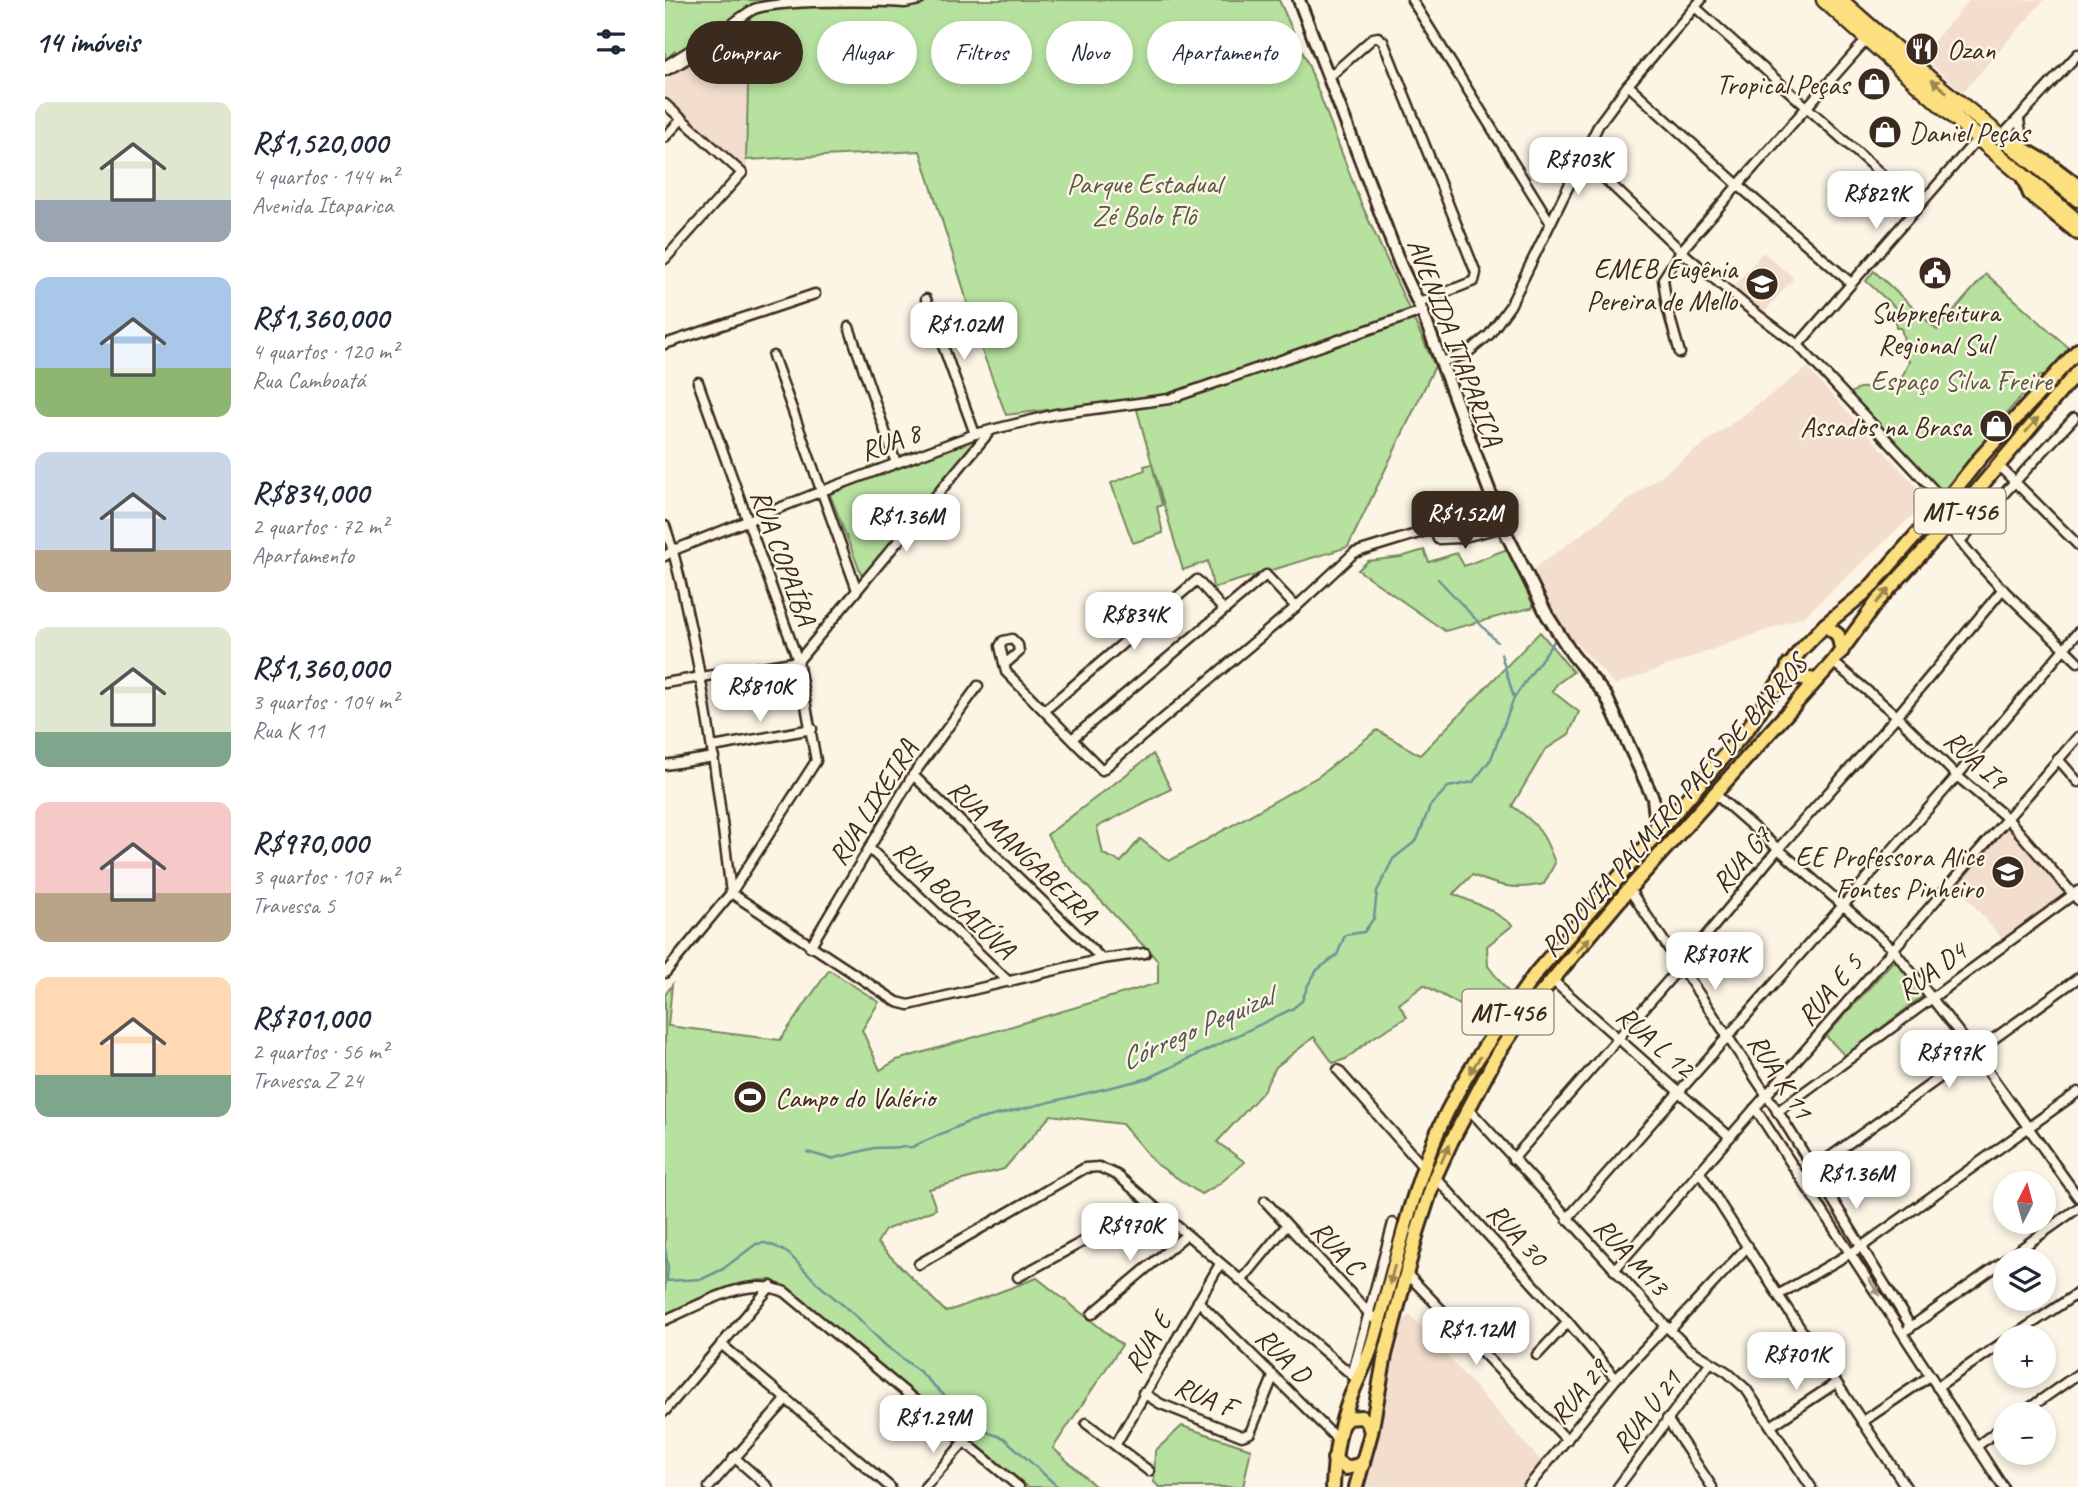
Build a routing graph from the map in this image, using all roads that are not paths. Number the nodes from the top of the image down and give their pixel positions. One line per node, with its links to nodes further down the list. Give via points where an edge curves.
1 (920, 0): 6 (street)
2 (1299, 0): 11 (street, AVENIDA ITAPARICA)
3 (1412, 0): 27 (street)
4 (1824, 0): 8 (highway)
5 (1840, 0): 19 (highway, one-way to 5)
6 (779, 1): 10 (street, via 752,10 692,56)
7 (1698, 4): 12 (street); 14 (street)
8 (1867, 39): 14 (street); 18 (highway)
9 (2078, 54): 16 (street)
10 (665, 69)
11 (1329, 78): 35 (street, AVENIDA ITAPARICA); 35 (street, RUA 8, via 1373,38 1383,41 1476,273 1474,281)
12 (1628, 85): 21 (street); 23 (street)
13 (665, 104): 15 (street)
14 (1806, 107): 23 (street); 26 (street)
15 (682, 119): 17 (street); 31 (street, via 742,173)
16 (2019, 120): 19 (street); 20 (street)
17 (665, 137)
18 (1978, 138): 22 (highway); 26 (street)
19 (2004, 138): 20 (main road); 25 (highway)
20 (2024, 149): 24 (main road)
21 (1582, 157): 27 (street); 30 (street)
22 (2022, 175): 28 (highway); 29 (main road, via 2030,194)
23 (1738, 185): 30 (street); 32 (street)
24 (2078, 186)
25 (2078, 200)
26 (1917, 206): 32 (street)
27 (1551, 222): 42 (street, via 1510,306 1489,335 1467,354)
28 (2078, 222)
29 (2078, 233)
30 (1682, 251): 38 (street); 40 (street, via 1663,279)
31 (665, 260)
32 (1851, 283): 38 (street)
33 (815, 294): 37 (street)
34 (926, 299): 47 (street)
35 (1421, 307): 42 (street, AVENIDA ITAPARICA); 46 (street, RUA 8, via 1169,399 1080,410)
36 (849, 327): 48 (street)
37 (665, 344)
38 (1798, 345): 52 (street)
39 (2078, 350): 52 (main road, RODOVIA PALMIRO PAES DE BARROS / MT-456)
40 (1680, 353)
41 (773, 356): 51 (street)
42 (1441, 362): 53 (street, AVENIDA ITAPARICA)
43 (2078, 372): 49 (main road, RODOVIA PALMIRO PAES DE BARROS / MT-456, one-way to 43)
44 (698, 382): 54 (street, RUA COPAÍBA)
45 (2074, 418): 50 (street)
46 (992, 429): 47 (street, RUA 8); 67 (street)
47 (975, 434): 48 (street, RUA 8)
48 (896, 463): 51 (street, RUA 8)
49 (1997, 464): 50 (street); 56 (main road, RODOVIA PALMIRO PAES DE BARROS / MT-456)
50 (2016, 483): 62 (street); 63 (street)
51 (822, 491): 54 (street, RUA 8); 67 (street)
52 (1945, 502): 70 (main road, RODOVIA PALMIRO PAES DE BARROS / MT-456, via 1868,590)
53 (1497, 509): 55 (street); 59 (street, AVENIDA ITAPARICA)
54 (747, 520): 64 (street, RUA 8); 74 (street, RUA COPAÍBA)
55 (1455, 520): 58 (street); 61 (street)
56 (1948, 525): 60 (main road, RODOVIA PALMIRO PAES DE BARROS / MT-456); 63 (street)
57 (665, 526): 64 (street)
58 (1433, 527): 61 (street, via 1439,539); 68 (street, via 1354,553)
59 (1503, 527): 61 (street); 96 (street, AVENIDA ITAPARICA, via 1547,615 1607,696)
60 (1938, 536): 63 (street); 73 (main road, RODOVIA PALMIRO PAES DE BARROS / MT-456, one-way to 60, via 1877,602)
61 (1459, 538)
62 (2076, 538)
63 (1959, 540): 66 (street)
64 (674, 550): 65 (street, RUA 8); 79 (street)
65 (665, 556)
66 (2003, 589): 72 (street); 84 (street, RUA G7)
67 (857, 590): 74 (street)
68 (1296, 607): 69 (street, via 1266,575); 87 (street, via 1102,770)
69 (1223, 609): 83 (street, via 1198,580); 87 (street)
70 (1825, 625): 73 (main road, via 1838,635); 78 (main road, RODOVIA PALMIRO PAES DE BARROS / MT-456)
71 (2078, 632): 72 (street)
72 (2063, 647): 76 (street); 93 (street)
73 (1842, 651): 75 (main road, RODOVIA PALMIRO PAES DE BARROS / MT-456)
74 (798, 661): 79 (street); 85 (street, RUA COPAÍBA)
75 (1833, 662): 80 (main road, RODOVIA PALMIRO PAES DE BARROS / MT-456); 84 (street, RUA I9)
76 (2078, 662)
77 (1005, 664): 83 (street, via 1006,672)
78 (1788, 665): 80 (main road, via 1797,677); 97 (main road, RODOVIA PALMIRO PAES DE BARROS / MT-456, via 1749,727)
79 (701, 678): 81 (street); 88 (street)
80 (1815, 680): 95 (main road, RODOVIA PALMIRO PAES DE BARROS / MT-456)
81 (665, 683)
82 (978, 685): 92 (street, RUA LIXEIRA)
83 (1045, 710): 87 (street)
84 (1897, 716): 93 (street, RUA I9); 101 (street, RUA G7)
85 (812, 729): 88 (street); 103 (street, RUA COPAÍBA, via 816,761)
86 (2078, 737): 90 (street, RUA E 5)
87 (1073, 738)
88 (712, 747): 89 (street)
89 (714, 757): 91 (street); 103 (street)
90 (2058, 759): 94 (street); 98 (street, RUA E 5)
91 (665, 765)
92 (913, 775): 100 (street, RUA LIXEIRA); 109 (street, RUA MANGABEIRA)
93 (1957, 776): 98 (street, RUA I9); 105 (street)
94 (2078, 782)
95 (1714, 793): 101 (street); 102 (main road, RODOVIA PALMIRO PAES DE BARROS / MT-456)
96 (1653, 798): 97 (street, via 1667,807); 99 (street, AVENIDA ITAPARICA)
97 (1681, 806): 99 (main road, RODOVIA PALMIRO PAES DE BARROS / MT-456)
98 (2007, 818): 104 (street, RUA I9); 107 (street, RUA E 5)
99 (1657, 834): 129 (main road, RODOVIA PALMIRO PAES DE BARROS / MT-456, one-way to 129, via 1514,1002 1454,1100)
100 (870, 849): 106 (street, RUA LIXEIRA); 114 (street, RUA BOCAIÚVA)
101 (1778, 849): 105 (street); 110 (street, RUA G7)
102 (1629, 889): 110 (street, RUA K 11); 113 (main road, RODOVIA PALMIRO PAES DE BARROS / MT-456, one-way to 102)
103 (731, 893): 106 (street); 111 (street, RUA COPAÍBA)
104 (2076, 895): 115 (street, RUA D4)
105 (1842, 905): 107 (street); 116 (street)
106 (810, 947): 114 (street, via 909,1005)
107 (1893, 949): 115 (street); 122 (street, RUA E 5)
108 (1146, 953): 109 (street)
109 (1102, 959): 114 (street)
110 (1680, 967): 116 (street, RUA K 11); 117 (street, RUA G7)
111 (665, 973)
112 (2078, 978): 118 (street)
113 (1552, 980): 117 (street, RUA L 12); 123 (main road, RODOVIA PALMIRO PAES DE BARROS / MT-456, via 1497,1055)
114 (1009, 982)
115 (1933, 997): 118 (street); 125 (street, RUA D4)
116 (1727, 1035): 120 (street); 122 (street, RUA K 11)
117 (1617, 1037): 120 (street, RUA L 12); 128 (street, RUA G7)
118 (1975, 1053): 126 (street); 130 (street)
119 (1338, 1070): 129 (street)
120 (1679, 1092): 127 (street, RUA L 12); 138 (street)
121 (2078, 1092): 126 (street)
122 (1766, 1097): 124 (street, RUA E 5); 125 (street, RUA K 11)
123 (1468, 1108): 128 (street, RUA M13); 132 (main road, RODOVIA PALMIRO PAES DE BARROS / MT-456, one-way to 123)
124 (1755, 1108): 127 (street, RUA E 5); 133 (street, RUA K 11)
125 (1777, 1112): 130 (street, RUA K 11)
126 (2027, 1127): 134 (street); 143 (street)
127 (1730, 1137): 131 (street, RUA E 5)
128 (1513, 1159): 138 (street, RUA M13)
129 (1424, 1168): 159 (main road, RODOVIA PALMIRO PAES DE BARROS / MT-456, one-way to 159)
130 (1813, 1170): 133 (street); 143 (street, RUA K 11)
131 (1699, 1171): 142 (street); 147 (street, RUA E 5)
132 (1435, 1177): 148 (main road, RODOVIA PALMIRO PAES DE BARROS / MT-456); 158 (street, RUA 30)
133 (1802, 1177): 144 (street, RUA K 11)
134 (2078, 1198)
135 (1265, 1201): 140 (street, RUA C)
136 (1150, 1205): 141 (street); 145 (street, via 1117,1175 1100,1167 1085,1168); 149 (street)
137 (2078, 1208): 161 (street)
138 (1567, 1219): 147 (street, RUA M13)
139 (1392, 1223): 155 (street)
140 (1287, 1225): 150 (street); 155 (street, RUA C)
141 (1185, 1235): 146 (street); 156 (street)
142 (1748, 1246): 153 (street); 162 (street, RUA 29)
143 (1861, 1247): 144 (street); 161 (street, RUA K 11)
144 (1852, 1253): 153 (street); 163 (street, RUA K 11, one-way to 163)
145 (919, 1264)
146 (1220, 1264): 150 (street); 154 (street, RUA E)
147 (1614, 1270): 162 (street, RUA M13)
148 (1407, 1274): 185 (main road, RODOVIA PALMIRO PAES DE BARROS / MT-456, via 1385,1355); 188 (street)
149 (1018, 1277)
150 (1241, 1281): 171 (street)
151 (771, 1286): 157 (street, via 735,1290); 164 (street); 189 (street, via 785,1292)
152 (2078, 1293): 160 (street)
153 (1779, 1296): 173 (street)
154 (1198, 1301): 170 (street, RUA D); 175 (street, RUA E)
155 (1368, 1312): 159 (street, RUA C); 171 (street)
156 (1093, 1314)
157 (665, 1320)
158 (1568, 1322): 166 (street); 172 (street, RUA 30)
159 (1379, 1324): 171 (main road, RODOVIA PALMIRO PAES DE BARROS / MT-456, via 1367,1363)
160 (2030, 1325)
161 (1911, 1327): 163 (street)
162 (1668, 1328): 167 (street, RUA M13); 172 (street, RUA 29)
163 (1902, 1332): 169 (street, RUA K 11)
164 (721, 1344): 176 (street); 177 (street)
165 (1993, 1349): 174 (street)
166 (1537, 1356)
167 (1710, 1363): 180 (street, RUA U 21); 184 (street, RUA M13, via 1746,1389)
168 (2078, 1374): 178 (street)
169 (1930, 1376): 174 (street, RUA K 11); 181 (street)
170 (1273, 1377): 175 (street, RUA F, via 1250,1433 1242,1436); 187 (street, RUA D)
171 (1355, 1378): 183 (main road, RODOVIA PALMIRO PAES DE BARROS / MT-456)
172 (1616, 1379): 188 (street, RUA 29)
173 (1836, 1383): 181 (street); 184 (street)
174 (1937, 1387): 191 (street, RUA K 11)
175 (1143, 1393): 190 (street, RUA E)
176 (787, 1399): 192 (street); 198 (street)
177 (669, 1401): 179 (street)
178 (2038, 1402)
179 (665, 1411)
180 (1667, 1419): 204 (street, RUA U 21); 205 (street)
181 (1862, 1422): 207 (street)
182 (1086, 1423): 190 (street)
183 (1342, 1424): 185 (main road, via 1348,1418 1361,1417); 187 (main road, RODOVIA PALMIRO PAES DE BARROS / MT-456)
184 (1771, 1426): 206 (street, RUA M13)
185 (1371, 1433): 194 (main road, RODOVIA PALMIRO PAES DE BARROS / MT-456)
186 (1993, 1434): 191 (street)
187 (1338, 1440): 193 (main road, RODOVIA PALMIRO PAES DE BARROS / MT-456)
188 (1567, 1440): 203 (street, RUA 29)
189 (964, 1442): 199 (street); 200 (street)
190 (1116, 1444): 195 (street)
191 (1977, 1446): 208 (street, RUA K 11)
192 (734, 1457): 196 (street); 197 (street)
193 (1334, 1459): 194 (main road, via 1346,1468); 201 (main road, RODOVIA PALMIRO PAES DE BARROS / MT-456)
194 (1363, 1464): 202 (main road, RODOVIA PALMIRO PAES DE BARROS / MT-456)
195 (1149, 1471)
196 (709, 1487)
197 (768, 1487)
198 (890, 1487)
199 (925, 1487)
200 (1019, 1487)
201 (1333, 1487)
202 (1356, 1487)
203 (1528, 1487)
204 (1618, 1487)
205 (1712, 1487)
206 (1811, 1487)
207 (1906, 1487)
208 (2003, 1487)

